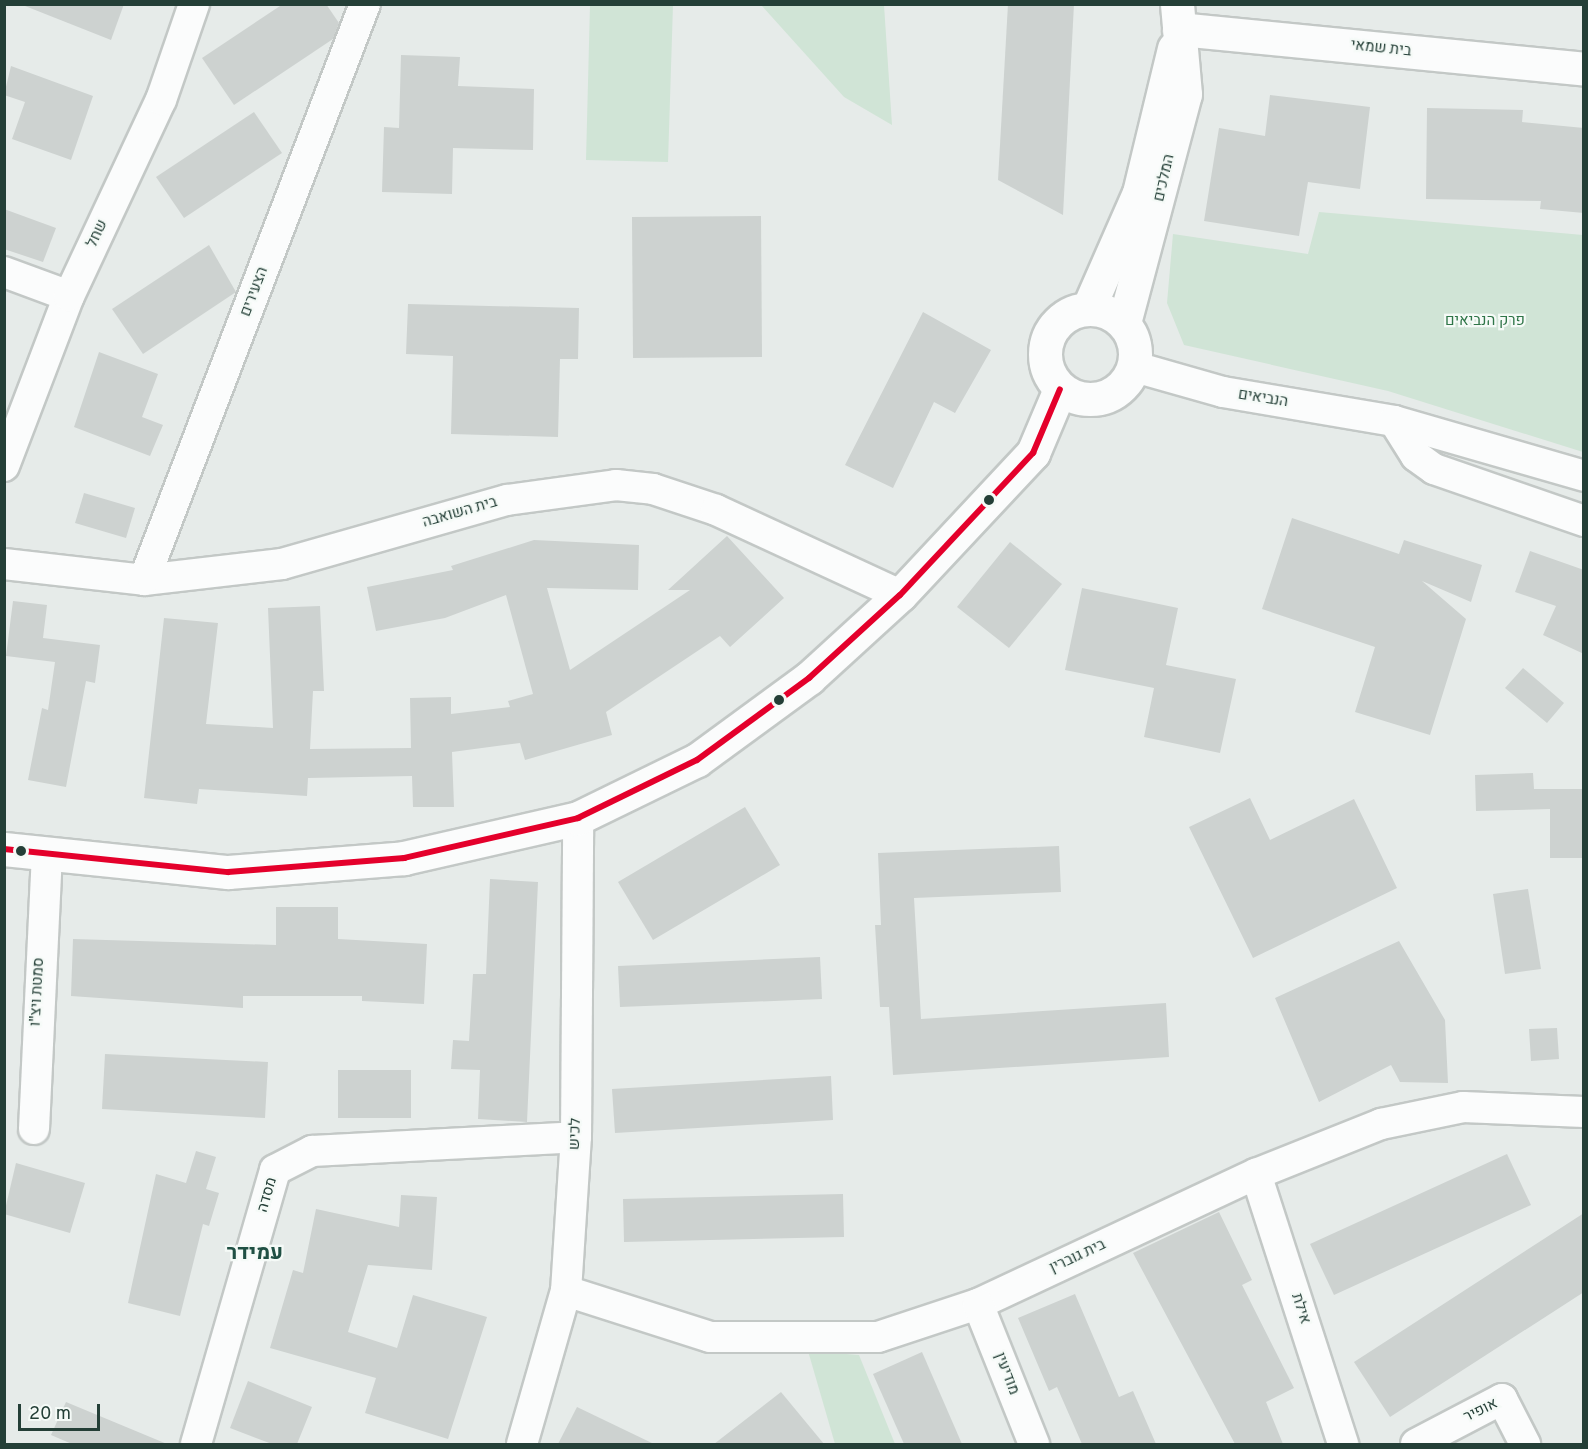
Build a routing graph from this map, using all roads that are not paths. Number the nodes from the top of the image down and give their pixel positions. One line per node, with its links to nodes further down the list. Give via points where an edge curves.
1 (194, 4): 6 (street, שחל, via 161,100)
2 (365, 4): 16 (street, הצעירים)
3 (1178, 17): 4 (street, בית שמאי); 7 (street, המלכים, via 1139,193); 8 (street, המלכים, via 1185,94)
4 (1584, 69)
5 (4, 272): 6 (street)
6 (69, 296): 12 (street, שחל)
7 (1088, 309): 8 (street); 10 (street, via 1057,321 1048,335 1045,356)
8 (1124, 323): 9 (street, via 1135,348)
9 (1135, 367): 10 (street, via 1131,377 1107,396 1088,399); 11 (street, הנביאים, via 1223,392)
10 (1060, 389): 17 (street, via 1033,453)
11 (1394, 421): 13 (street, הנביאים); 14 (street, via 1416,456 1434,469)
12 (4, 466)
13 (1584, 476)
14 (1584, 521)
15 (4, 564): 16 (street, בית השואבה)
16 (144, 580): 17 (street, בית השואבה, via 282,564 507,500 574,488 653,489 764,532)
17 (900, 596): 18 (street, via 809,678 697,760)
18 (578, 818): 20 (street, via 404,858 228,872); 23 (street, לכיש)
19 (4, 849): 20 (street)
20 (47, 856): 22 (street, סמטת ויצ"ו)
21 (1584, 1112): 24 (street, בית גוברין, via 1463,1107 1380,1124)
22 (34, 1129)
23 (576, 1137): 25 (street, לכיש); 27 (street, מסדה, via 312,1151 275,1170)
24 (1256, 1174): 26 (street, בית גוברין); 30 (street, אילת)
25 (566, 1290): 26 (street, בית גוברין, via 710,1337 878,1337); 28 (street, לכיש)
26 (978, 1304): 29 (street, מודיעין)
27 (196, 1444)
28 (522, 1444)
29 (1034, 1444)
30 (1343, 1444)
31 (1416, 1444): 32 (street, אופיר, via 1502,1399)
32 (1525, 1444)

